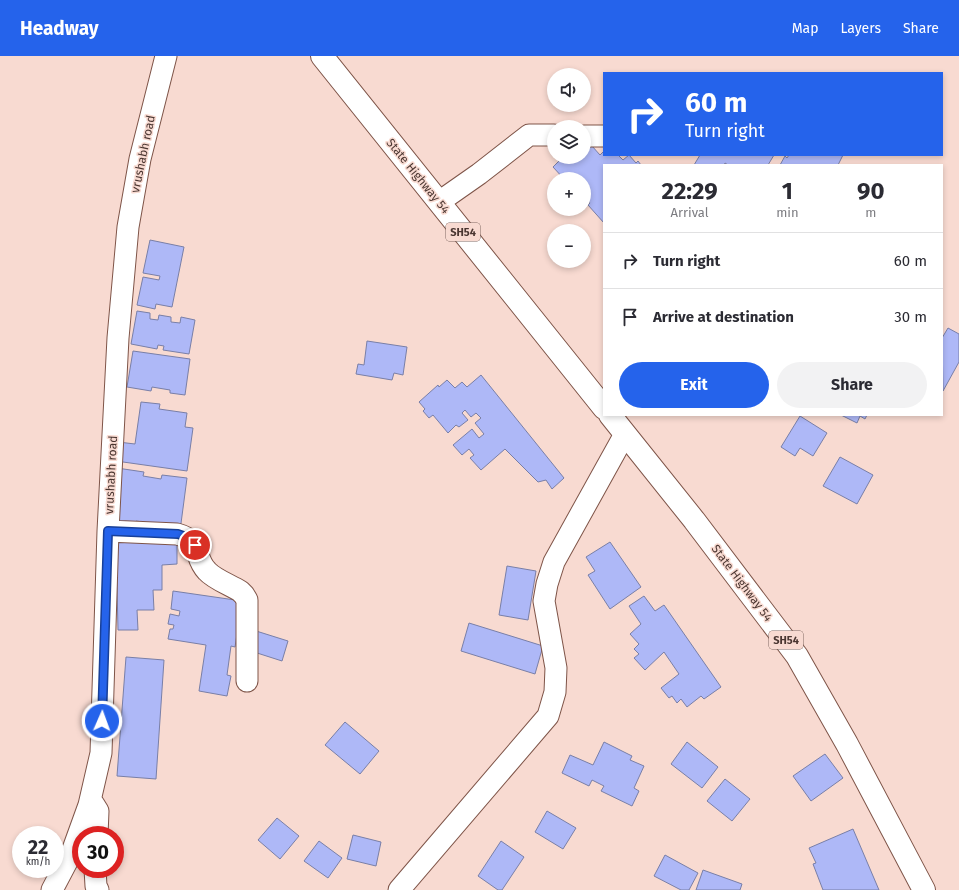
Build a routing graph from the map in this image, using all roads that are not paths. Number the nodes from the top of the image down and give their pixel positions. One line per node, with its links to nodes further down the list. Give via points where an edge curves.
1 (166, 56): 10 (street, vrushabh road, via 140,159 128,227 118,338)
2 (322, 56): 6 (main road, State Highway 54 / SH54)
3 (547, 135): 6 (street, via 529,134)
4 (591, 136): 5 (street)
5 (603, 136)
6 (439, 202): 7 (main road, State Highway 54 / SH54)
7 (603, 407)
8 (611, 416): 9 (main road, State Highway 54 / SH54)
9 (625, 434): 17 (street, via 554,562 547,584 544,601 556,668 555,692 548,716); 18 (main road, State Highway 54 / SH54, via 797,656)
10 (108, 531): 11 (street, via 185,536 195,545 202,565 208,572 244,595 247,600); 12 (street, vrushabh road, via 101,753)
11 (247, 681)
12 (89, 805): 13 (street, via 93,803 98,811); 15 (street, vrushabh road, via 72,852)
13 (97, 826)
14 (96, 878): 16 (street)
15 (52, 890)
16 (98, 890)
17 (398, 890)
18 (924, 890)

